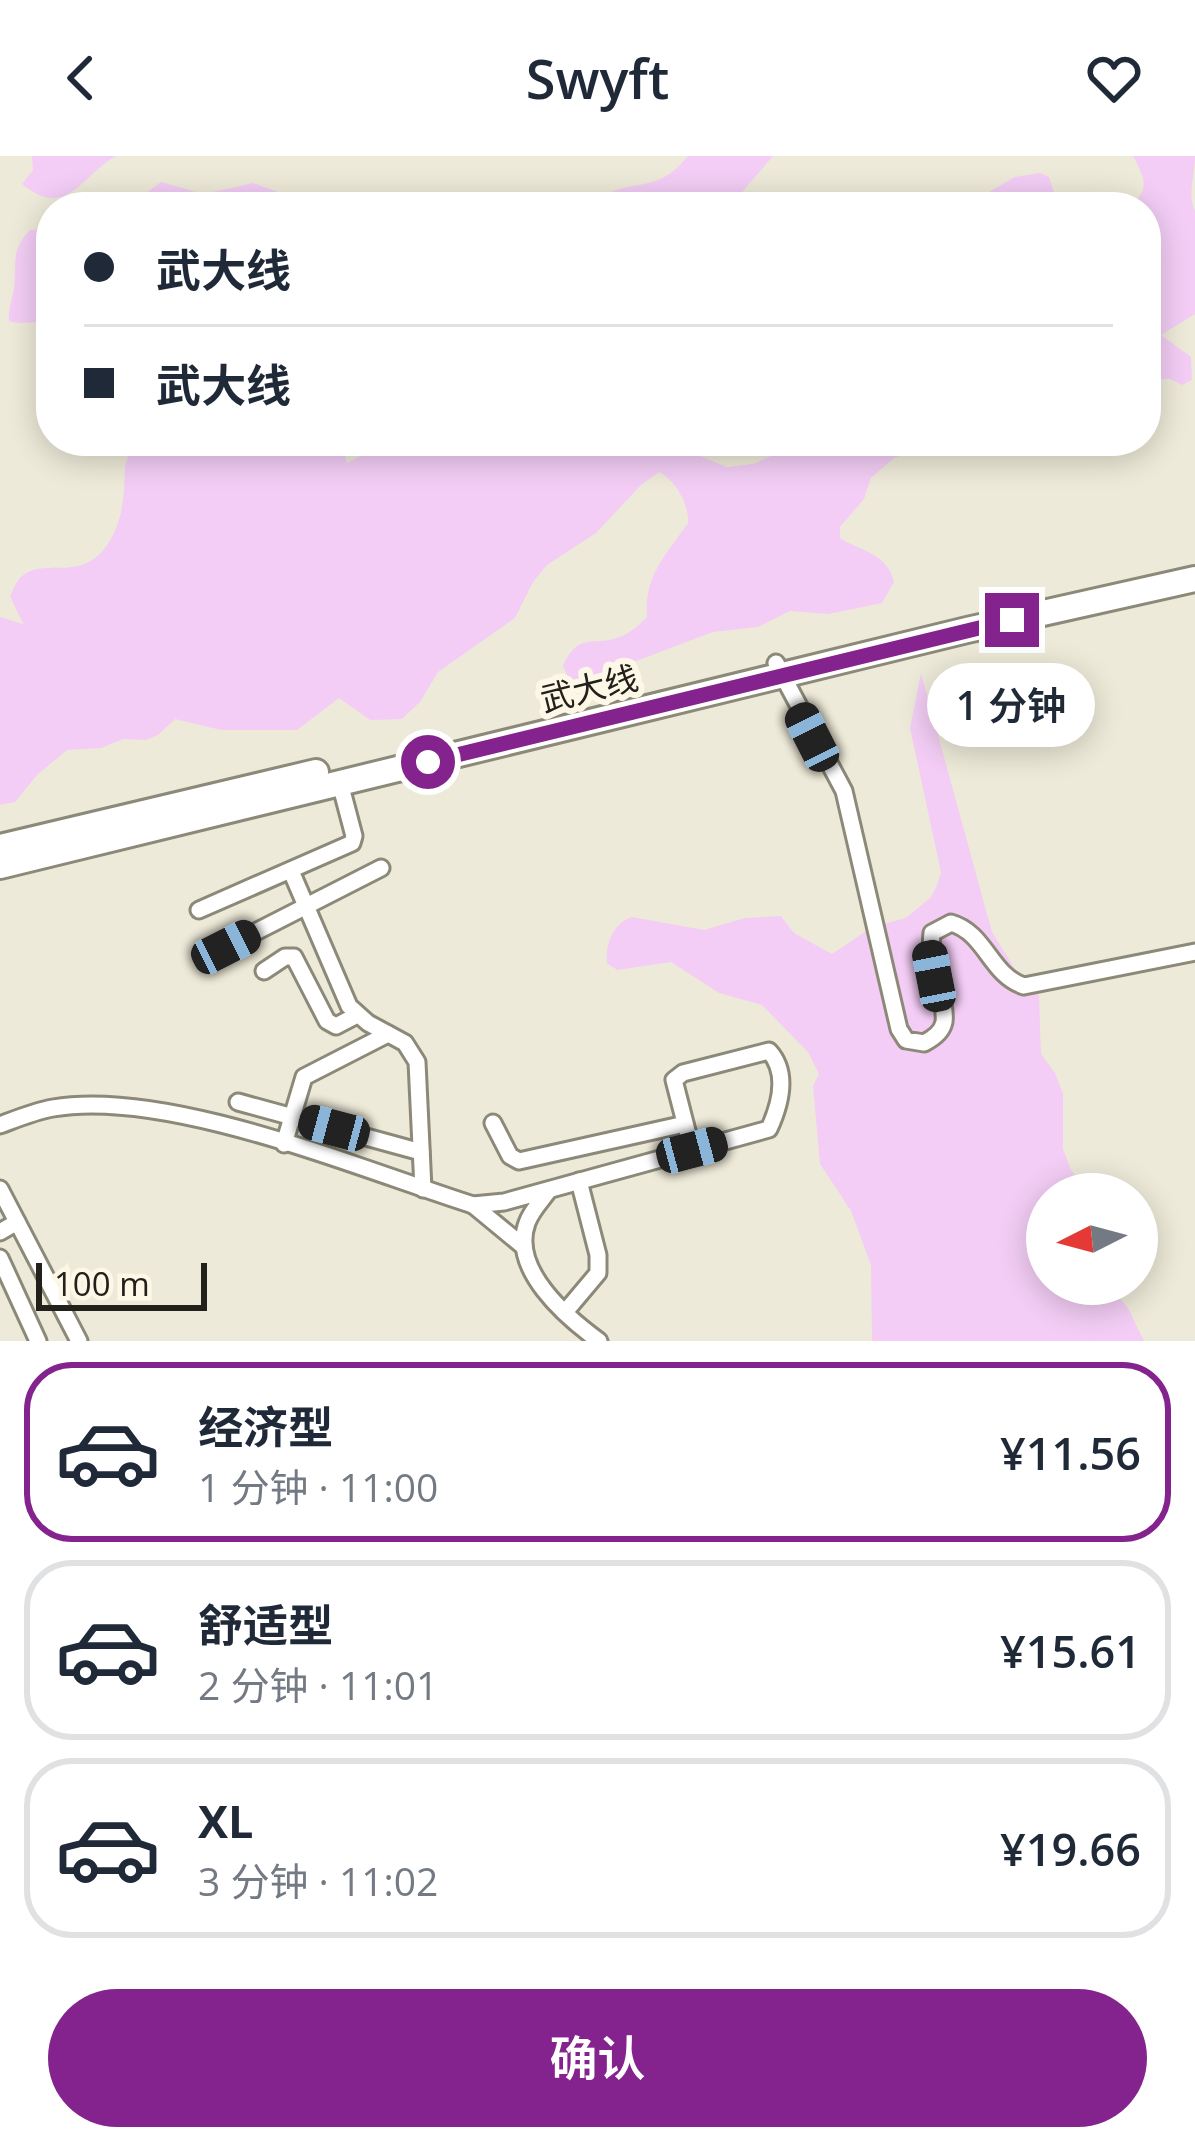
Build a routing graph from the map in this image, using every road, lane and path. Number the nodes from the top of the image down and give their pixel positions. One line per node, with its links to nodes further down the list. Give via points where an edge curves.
1 (1195, 566): 3 (highway, 武大线)
2 (1195, 579): 3 (highway, 武大线)
3 (778, 669): 4 (highway, 武大线); 5 (highway, 武大线); 12 (street, via 844,791 906,1040 924,1043 944,1022 930,951 932,933 951,923 974,935 1003,977 1024,986)
4 (340, 783): 6 (highway, 武大线); 8 (street, via 352,843)
5 (0, 847)
6 (0, 866)
7 (381, 868): 9 (street)
8 (291, 871): 9 (street); 10 (street)
9 (306, 906): 11 (street); 14 (street)
10 (199, 910)
11 (226, 947)
12 (1195, 952)
13 (264, 971): 14 (street, via 294,957 327,1021 336,1026)
14 (357, 1015): 15 (street)
15 (388, 1034): 17 (street, via 304,1077); 23 (street, via 417,1062)
16 (238, 1102): 17 (street)
17 (290, 1116): 21 (street); 23 (street)
18 (493, 1123): 19 (street, via 519,1161)
19 (686, 1124): 22 (street); 22 (street, via 674,1080 683,1073 769,1051 779,1061 781,1096 769,1129)
20 (0, 1125): 21 (street, via 53,1108 113,1105)
21 (284, 1144): 26 (street)
22 (692, 1150): 24 (street)
23 (421, 1152): 26 (street)
24 (579, 1181): 27 (street); 33 (street, via 598,1273)
25 (0, 1189): 29 (street)
26 (423, 1189): 28 (street)
27 (549, 1190): 28 (street); 31 (street, via 526,1225)
28 (473, 1205): 31 (street)
29 (17, 1222): 30 (street); 35 (street)
30 (0, 1232)
31 (524, 1246): 33 (street, via 530,1270)
32 (0, 1258): 34 (street)
33 (566, 1311): 36 (street)
34 (38, 1341)
35 (79, 1341)
36 (599, 1341)

